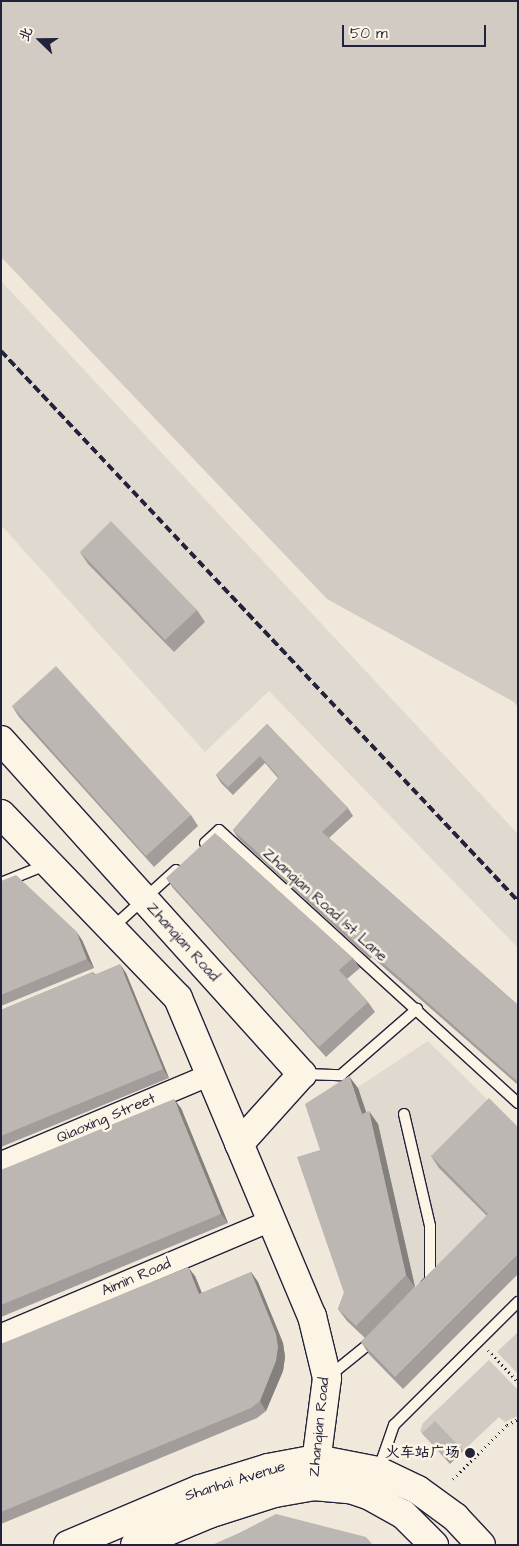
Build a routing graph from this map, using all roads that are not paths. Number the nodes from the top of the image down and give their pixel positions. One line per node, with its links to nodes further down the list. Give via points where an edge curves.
1 (1, 740): 7 (street, Zhanqian Road)
2 (1, 814): 5 (street, Zhanqian Road)
3 (199, 848): 9 (lane, Zhanqian Road 1st Lane, via 219,830)
4 (185, 861): 7 (lane)
5 (49, 864): 6 (lane); 8 (street, Zhanqian Road)
6 (1, 884)
7 (144, 898): 8 (lane); 11 (street, Zhanqian Road)
8 (111, 929): 10 (street, Zhanqian Road, via 133,959 178,998)
9 (417, 1009): 11 (lane, via 341,1075); 12 (lane, Zhanqian Road 1st Lane)
10 (210, 1074): 14 (street, Zhanqian Road); 15 (street, Qiaoxing Street)
11 (302, 1074): 14 (street)
12 (518, 1102)
13 (404, 1114): 17 (lane, via 430,1226 430,1281)
14 (239, 1144): 16 (street, Zhanqian Road)
15 (1, 1162)
16 (271, 1220): 20 (street, Aimin Road); 21 (street, Zhanqian Road, via 312,1316)
17 (417, 1295)
18 (518, 1302): 23 (lane, via 394,1425)
19 (384, 1329): 21 (lane)
20 (1, 1334)
21 (327, 1378): 22 (street, Zhanqian Road)
22 (315, 1473): 23 (street, Shanhai Avenue); 25 (street, Shanhai Avenue, via 268,1468 200,1490); 26 (street, Shanhai Avenue, via 275,1493 209,1514)
23 (374, 1484): 24 (street, Shanhai Avenue); 27 (street, Shanhai Avenue, via 418,1490 455,1517)
24 (432, 1543)
25 (68, 1545)
26 (135, 1545)
27 (481, 1545)

